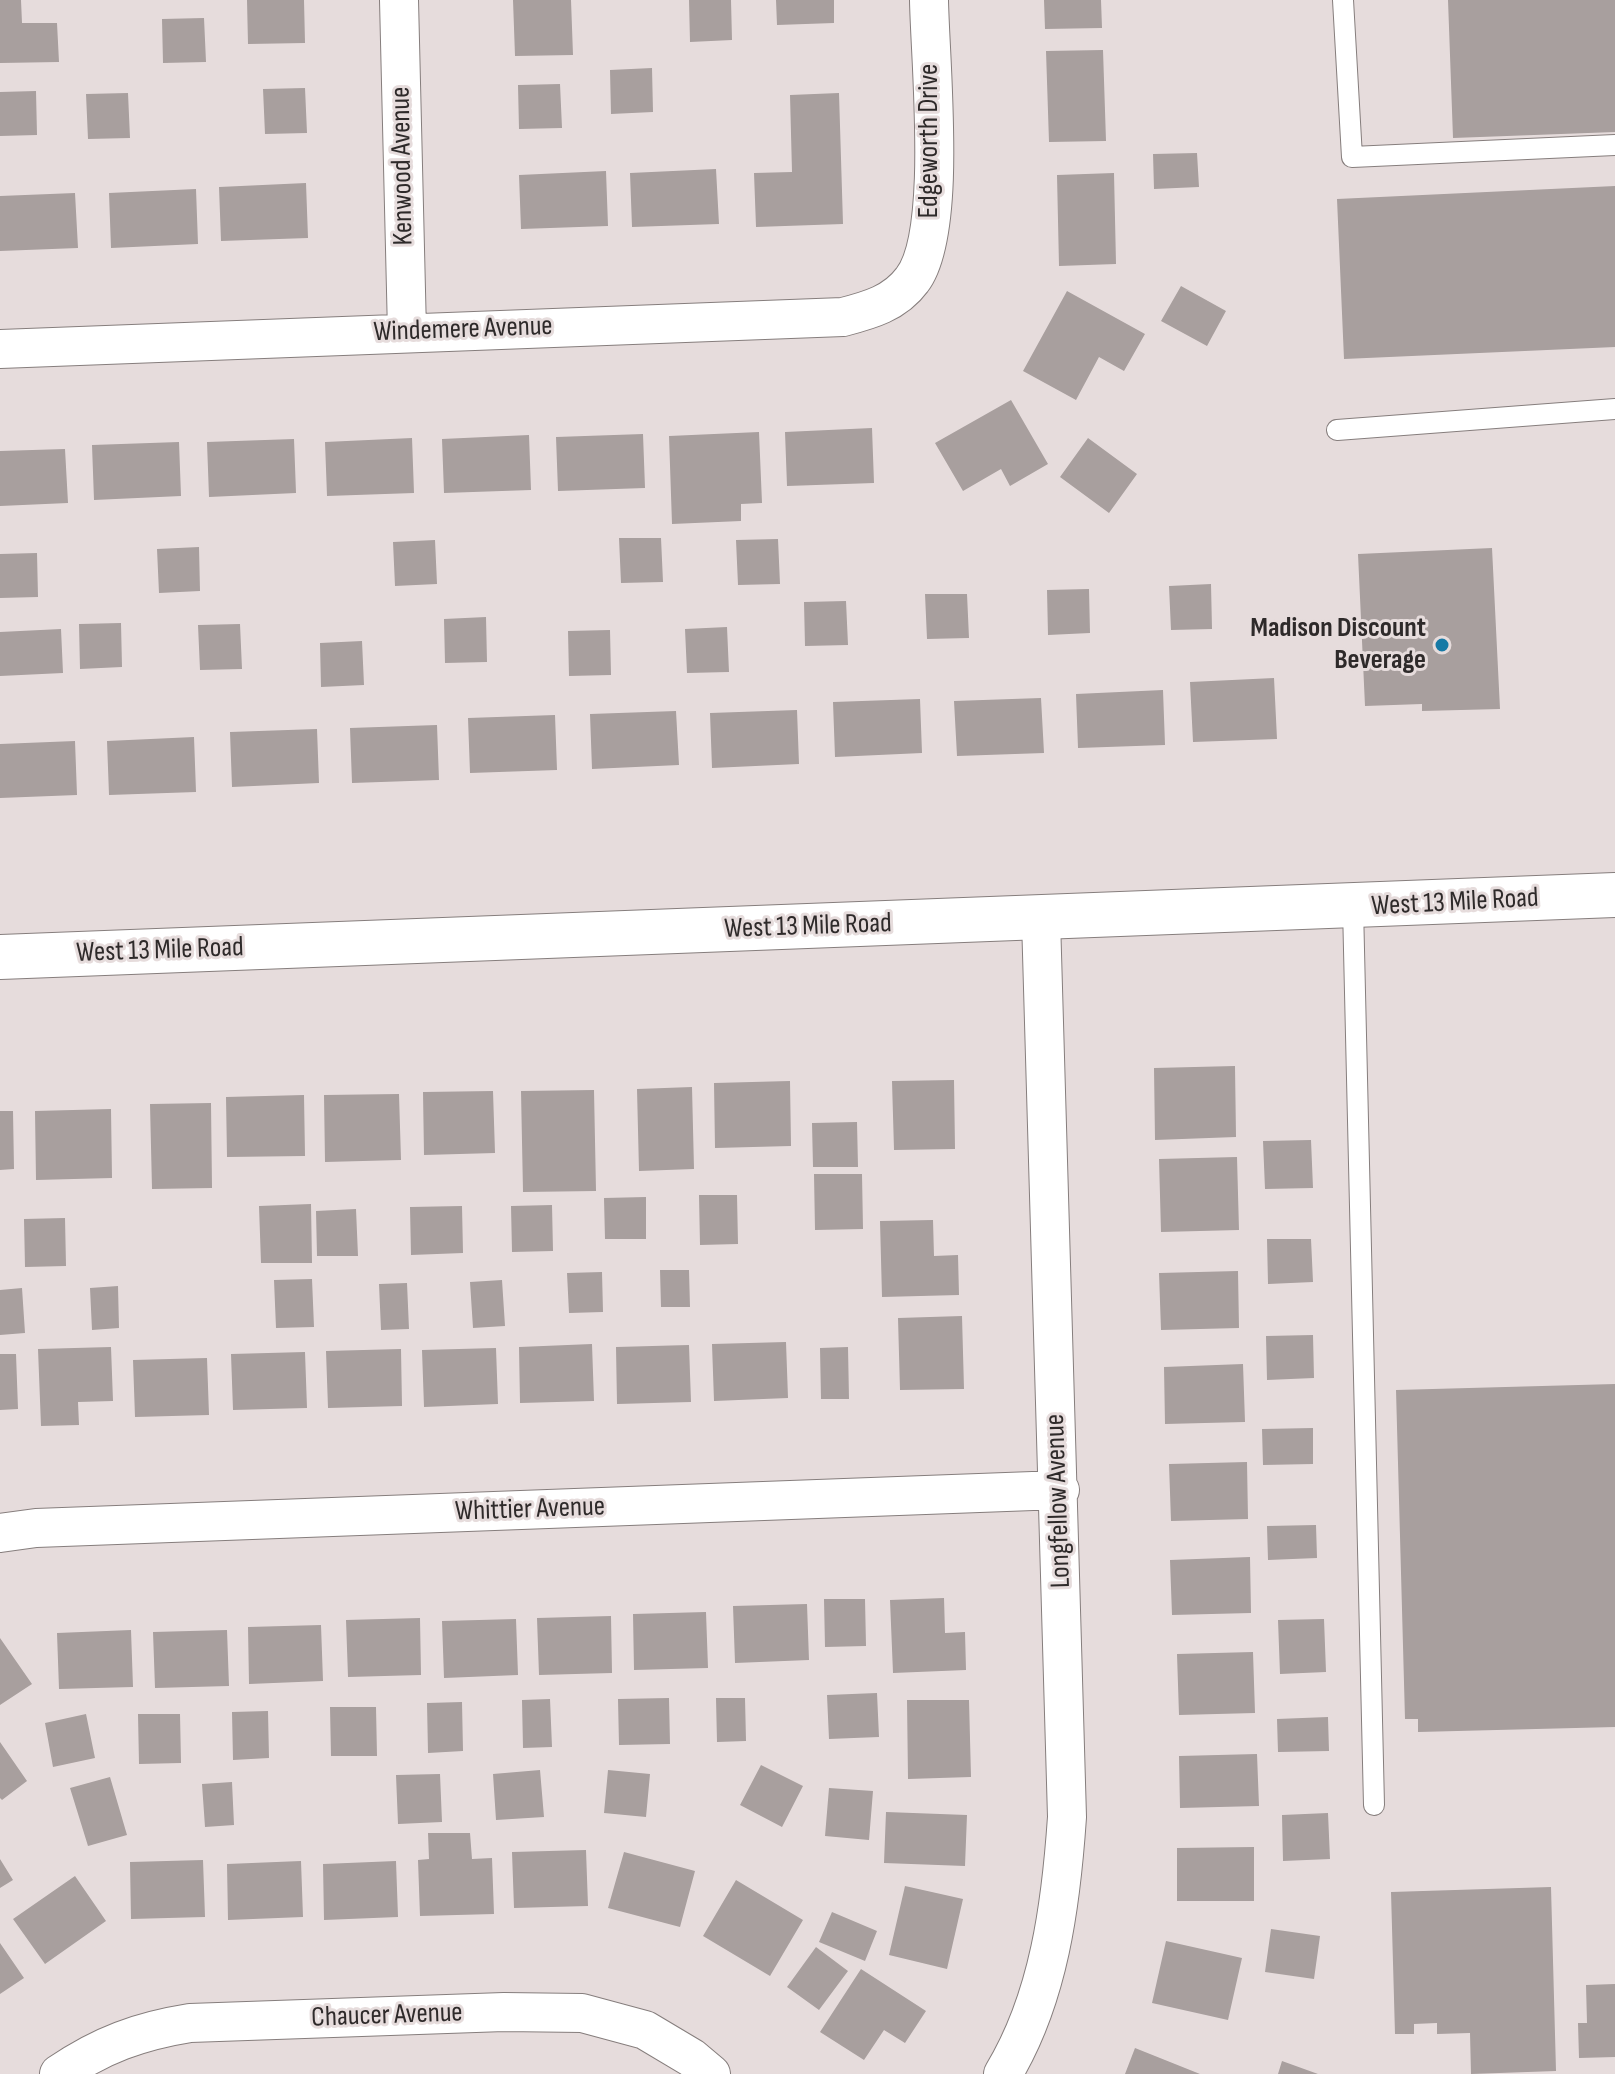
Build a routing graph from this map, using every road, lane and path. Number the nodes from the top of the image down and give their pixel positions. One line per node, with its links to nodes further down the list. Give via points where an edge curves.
1 (399, 0): 6 (street, Kenwood Avenue)
2 (929, 0): 5 (street, Edgeworth Drive, via 933,226)
3 (1343, 0): 4 (lane, via 1352,157)
4 (1615, 145)
5 (914, 278): 6 (street, Windemere Avenue, via 897,297 843,317)
6 (407, 332): 7 (street, Windemere Avenue)
7 (0, 349)
8 (1615, 409): 9 (lane)
9 (1337, 430)
10 (1615, 895): 11 (main road, West 13 Mile Road)
11 (1353, 907): 12 (main road, West 13 Mile Road); 16 (lane)
12 (1041, 919): 13 (main road, West 13 Mile Road); 14 (street, Longfellow Avenue)
13 (0, 957)
14 (1060, 1490): 15 (street, Whittier Avenue); 19 (street, Longfellow Avenue, via 1067,1817 1063,1881 1036,2004)
15 (0, 1533)
16 (1374, 1805)
17 (59, 2074): 18 (street, Chaucer Avenue, via 114,2041 190,2023 548,2012 612,2018 645,2030)
18 (711, 2074)
19 (1003, 2074)

